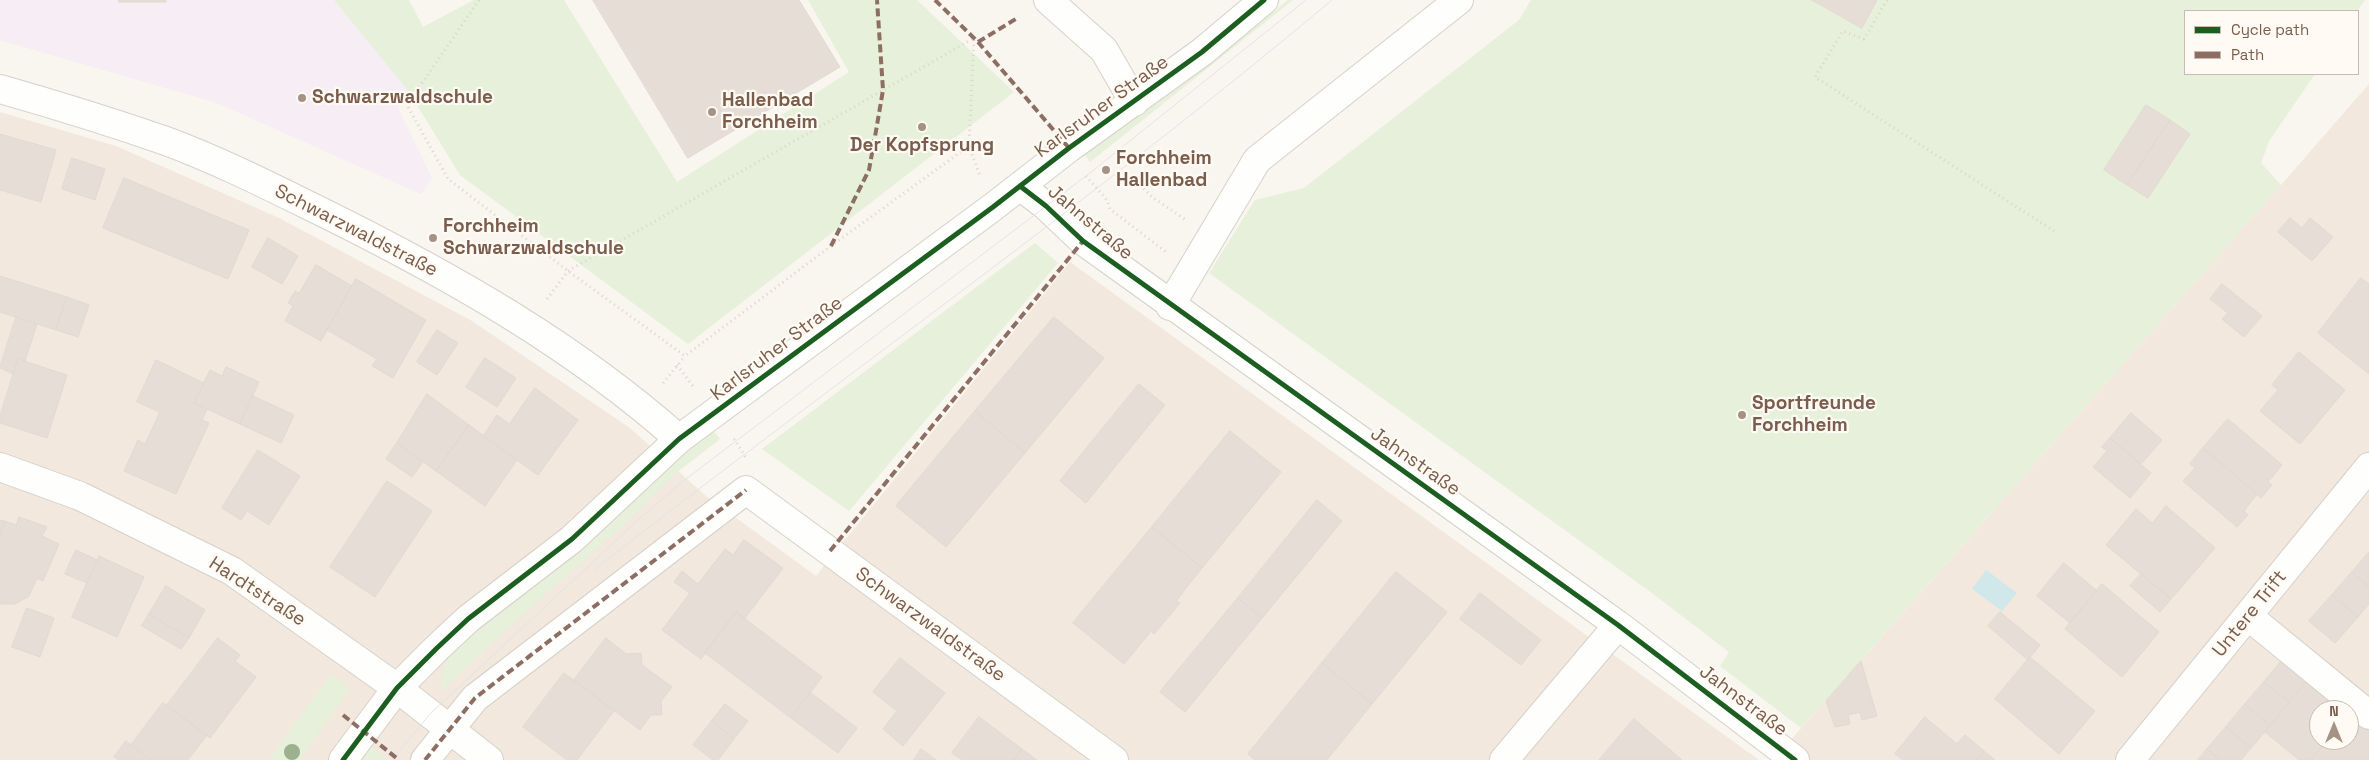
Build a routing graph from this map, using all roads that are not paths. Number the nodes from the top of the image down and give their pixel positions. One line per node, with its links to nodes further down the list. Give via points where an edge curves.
1 (1048, 0): 5 (street, via 1104,50)
2 (1459, 0): 7 (street, via 1257,160)
3 (1250, 5): 5 (street, Karlsruher Straße, via 1202,52)
4 (0, 89): 8 (street, Schwarzwaldstraße, via 168,142 283,192 389,245 529,324 643,407)
5 (1134, 102): 6 (street, Karlsruher Straße)
6 (1020, 186): 7 (street, Jahnstraße, via 1083,241); 8 (street, Karlsruher Straße)
7 (1170, 306): 12 (street, Jahnstraße)
8 (679, 438): 13 (street, Karlsruher Straße, via 572,539 468,619)
9 (0, 467): 13 (street, Hardtstraße, via 80,496 232,571)
10 (2369, 468): 11 (street, Untere Trift)
11 (2248, 616): 14 (street); 22 (street, Untere Trift)
12 (1618, 625): 20 (street); 21 (street, Jahnstraße)
13 (397, 688): 15 (street, Hardtstraße); 16 (street, Karlsruher Straße)
14 (2369, 715)
15 (450, 730): 17 (street); 18 (street, Hardtstraße); 19 (street, Schwarzwaldstraße, via 476,698 746,490)
16 (343, 760)
17 (425, 760)
18 (489, 760)
19 (1114, 760)
20 (1504, 760)
21 (1795, 760)
22 (2130, 760)

